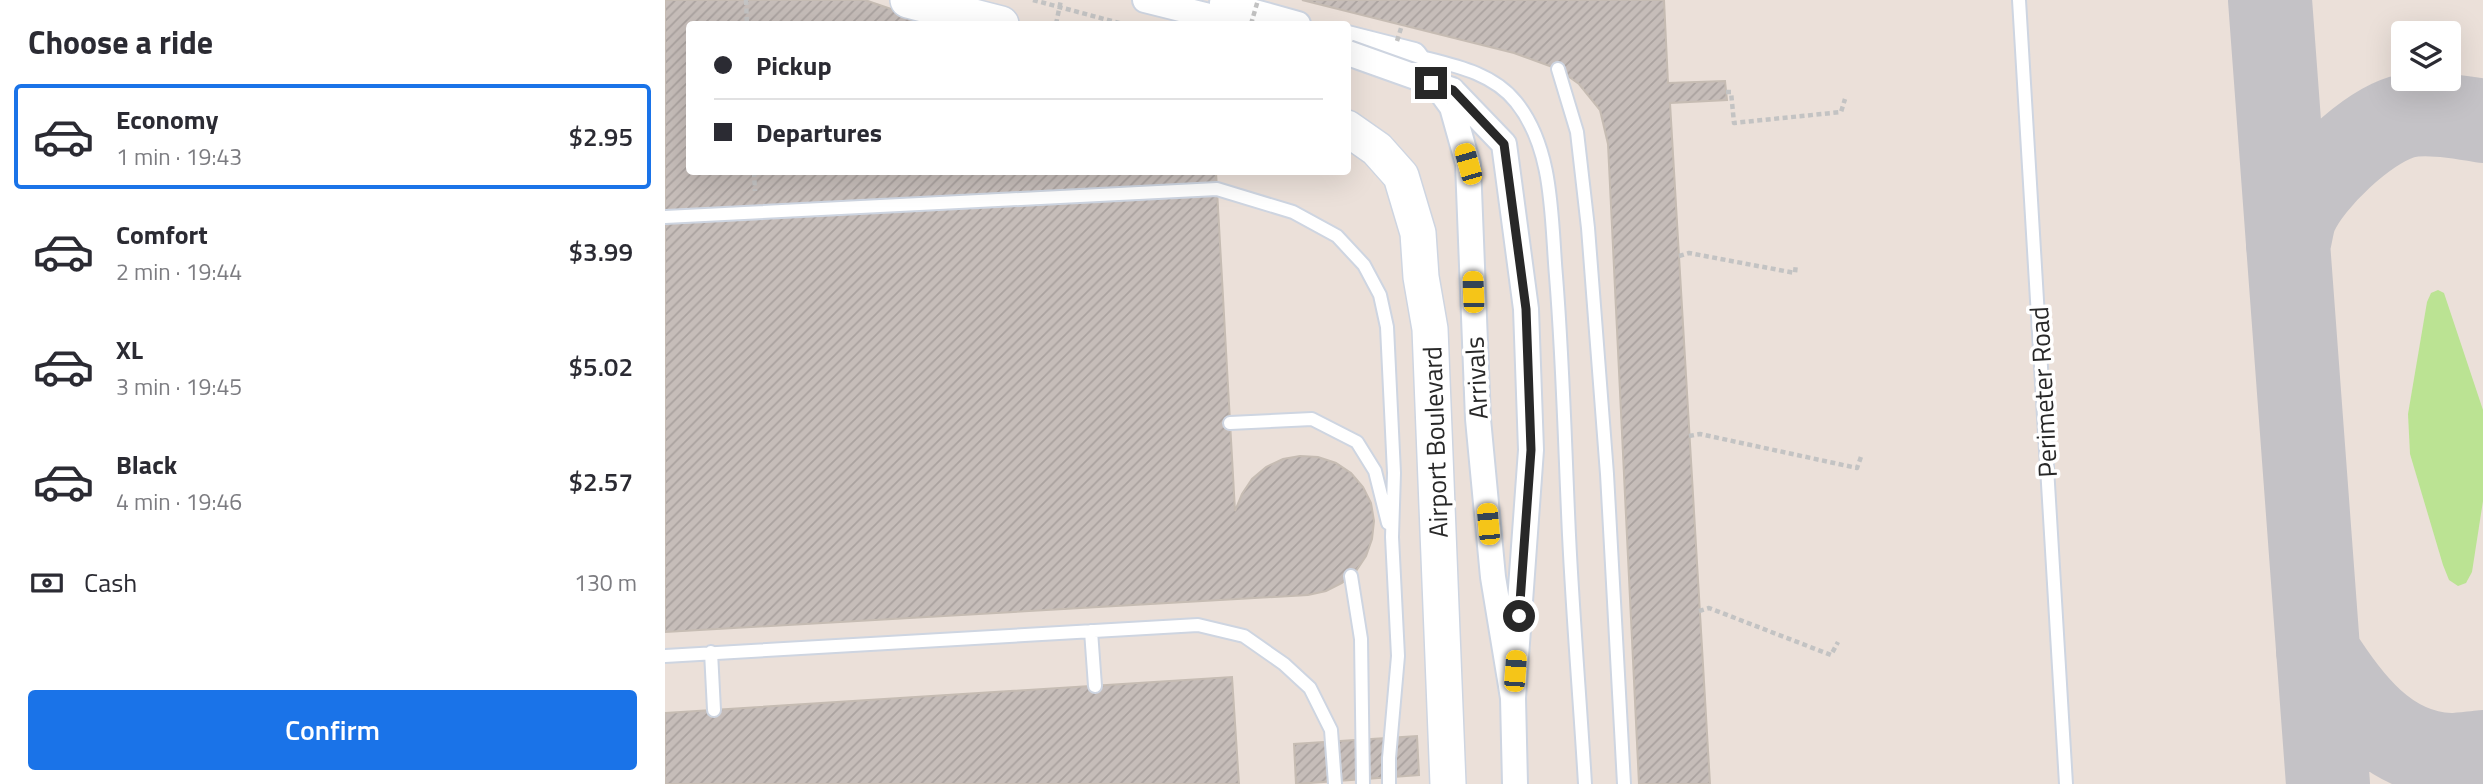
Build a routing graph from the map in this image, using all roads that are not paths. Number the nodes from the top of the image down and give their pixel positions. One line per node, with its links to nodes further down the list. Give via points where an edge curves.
1 (908, 0): 5 (main road)
2 (1145, 0): 6 (street)
3 (1212, 0): 7 (street)
4 (2019, 0): 30 (lane, Perimeter Road)
5 (989, 21)
6 (1229, 21)
7 (1287, 21)
8 (1351, 39): 10 (street)
9 (1351, 54): 21 (street, bridge, via 1453,90 1504,144 1526,309 1531,450)
10 (1414, 55): 21 (street, Arrivals, via 1452,107 1468,164 1478,419 1493,577); 28 (lane, via 1485,76 1516,102 1541,154 1549,191 1561,342)
11 (1558, 69): 29 (lane, via 1577,132 1588,228 1607,474)
12 (1351, 131): 26 (main road, Airport Boulevard, via 1377,149 1401,176 1418,233 1430,329)
13 (665, 217): 15 (lane, via 1217,189 1293,212 1336,236 1364,265 1380,295 1387,327 1394,473)
14 (1230, 423): 15 (lane, via 1312,419 1357,442 1375,471)
15 (1392, 537): 25 (lane, via 1398,656)
16 (1351, 576): 24 (lane, via 1361,639)
17 (1091, 631): 18 (lane); 20 (lane); 23 (lane, via 1198,625 1244,636 1310,688 1331,730)
18 (711, 652): 19 (lane); 22 (lane)
19 (665, 656)
20 (1095, 686)
21 (1513, 698): 27 (street)
22 (714, 710)
23 (1335, 784)
24 (1363, 784)
25 (1389, 784)
26 (1448, 784)
27 (1515, 784)
28 (1585, 784)
29 (1623, 784)
30 (2066, 784)

